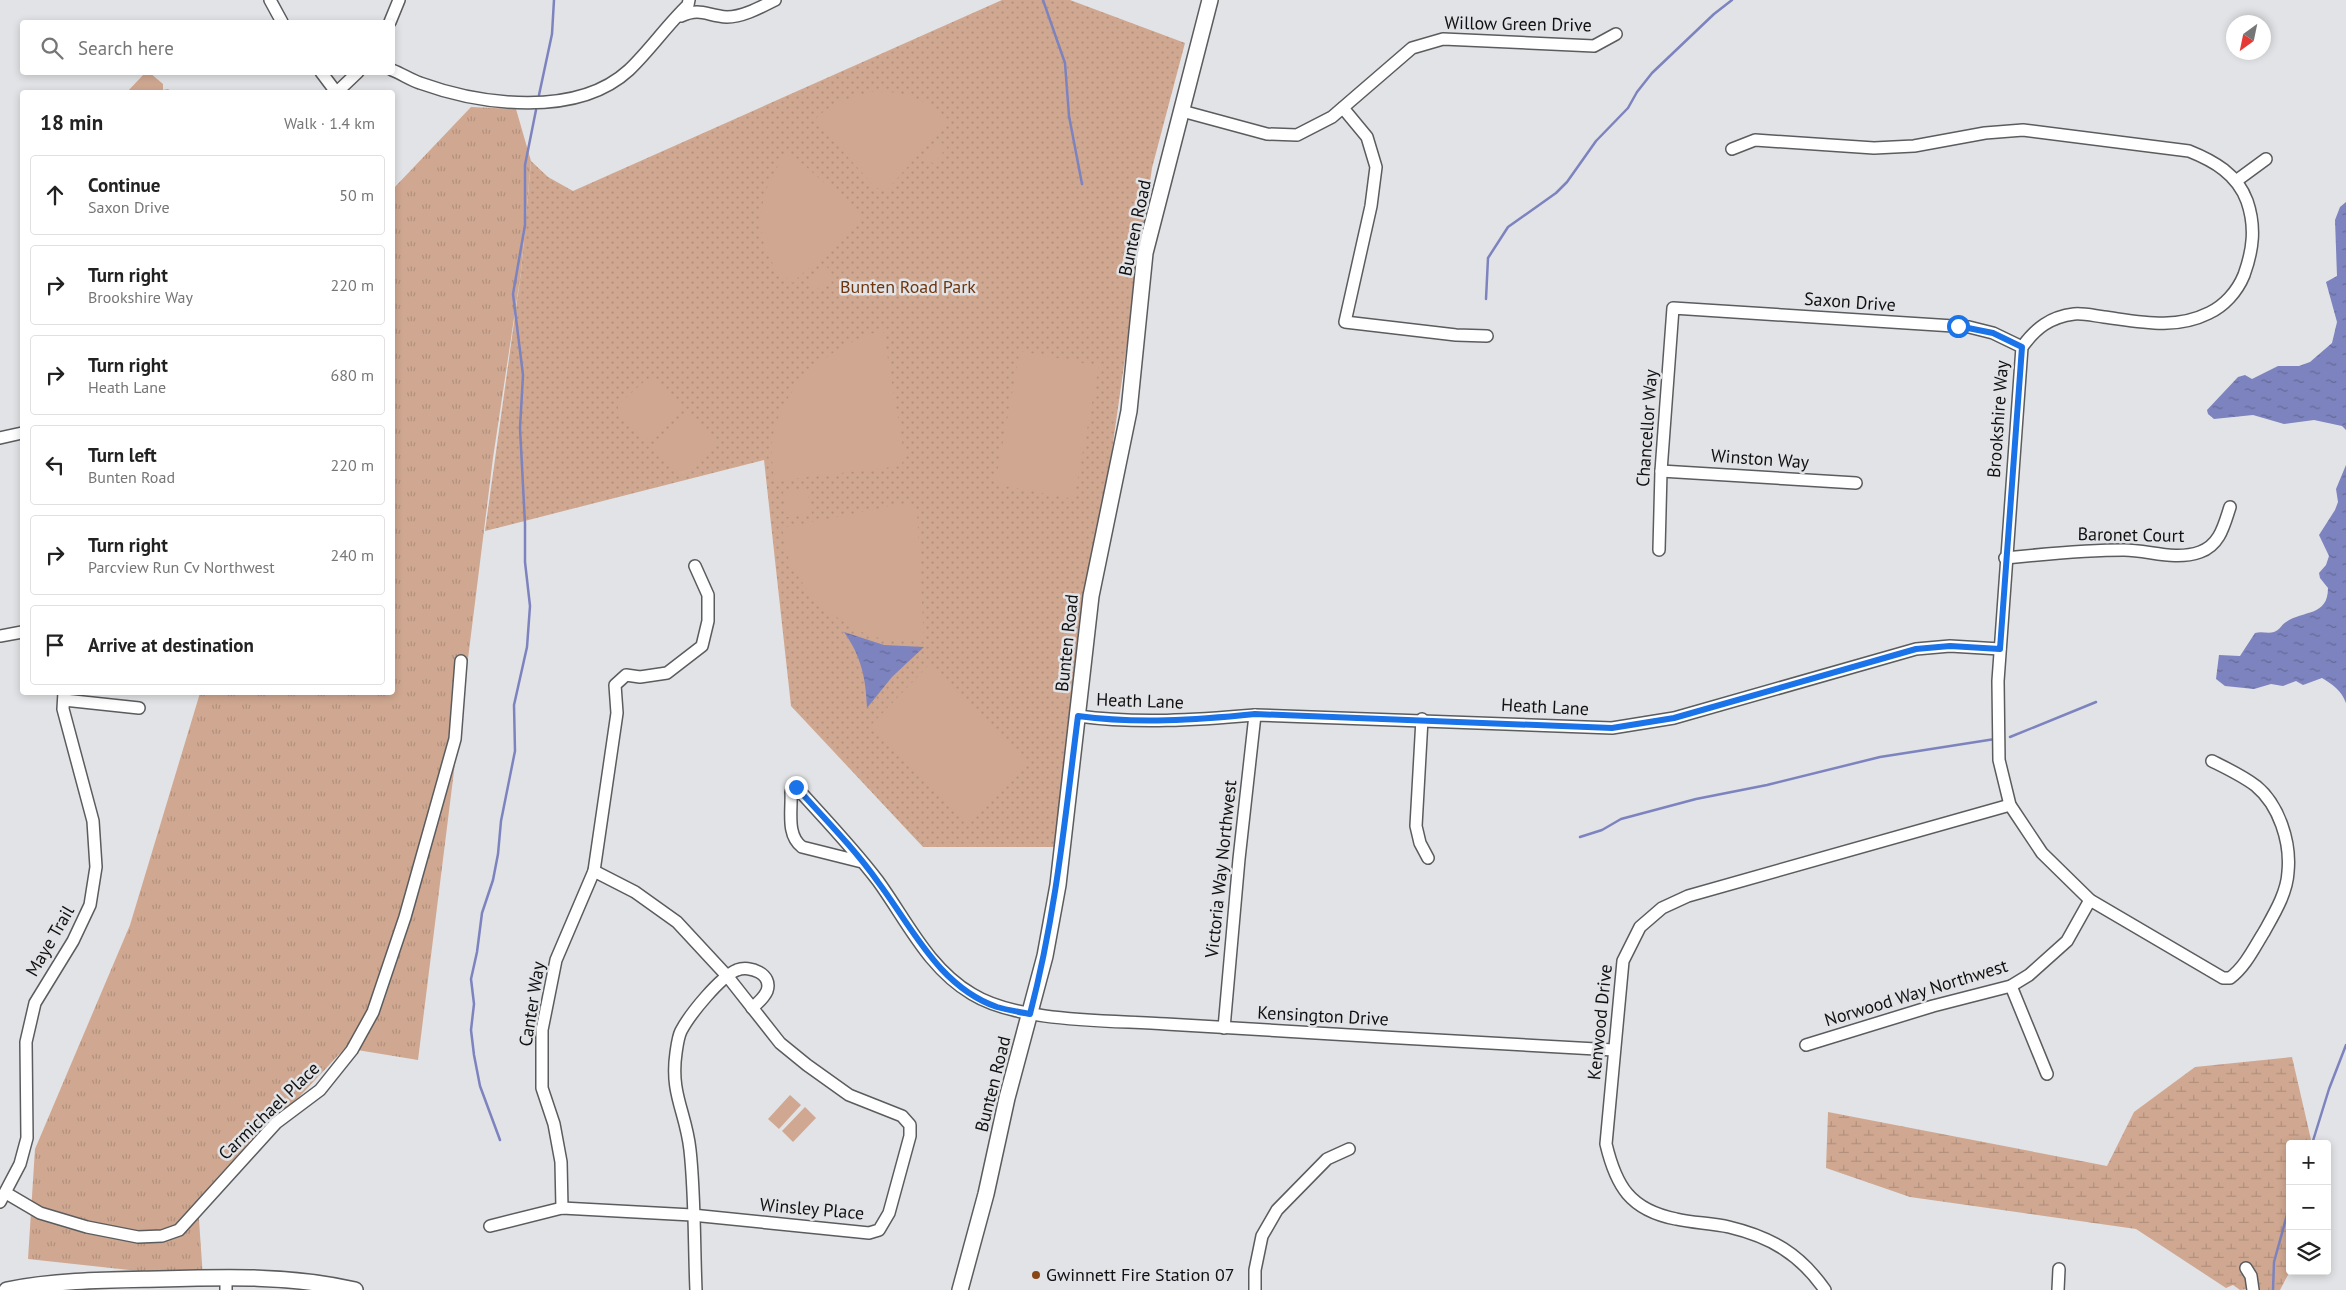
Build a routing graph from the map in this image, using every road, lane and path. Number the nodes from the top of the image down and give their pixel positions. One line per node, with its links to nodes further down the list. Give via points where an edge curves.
1 (270, 0): 7 (street)
2 (399, 0): 8 (street)
3 (689, 0): 6 (street)
4 (775, 0): 6 (street, via 729,17 694,10)
5 (1210, 0): 16 (street, Bunten Road)
6 (675, 18): 10 (street, via 628,71 597,91 533,103 512,103 463,96 419,83)
7 (281, 20)
8 (391, 20)
9 (1616, 34): 15 (street, Willow Green Drive, via 1594,46 1443,39 1412,48)
10 (395, 71)
11 (323, 75): 13 (street)
12 (355, 75): 14 (street)
13 (335, 90)
14 (339, 90)
15 (1343, 108): 16 (street, Willow Green Drive, via 1312,130 1297,135 1267,134); 21 (street, via 1367,137 1376,167 1371,206 1345,322)
16 (1182, 111): 38 (street, Bunten Road, via 1145,254 1129,411 1091,596)
17 (1732, 149): 19 (street, Brookshire Way, via 1755,140 1874,148 1914,146 1984,133 2022,130 2189,150 2211,159)
18 (2266, 159): 19 (street)
19 (2236, 182): 22 (street, Brookshire Way, via 2252,217 2252,252 2239,287 2219,308 2193,321 2167,325 2076,314 2052,318 2037,329)
20 (1673, 308): 22 (street, Saxon Drive, via 1969,327 1993,333); 25 (street, Chancellor Way)
21 (1487, 336)
22 (2022, 347): 29 (street, Brookshire Way)
23 (20, 433): 24 (street)
24 (0, 438)
25 (1661, 471): 26 (street, Winston Way); 28 (street, Chancellor Way)
26 (1856, 483)
27 (2230, 507): 29 (street, Baronet Court, via 2219,539 2201,552 2176,557 2137,550 2086,550)
28 (1659, 550)
29 (2005, 558): 33 (street, Brookshire Way)
30 (695, 566): 44 (street, Canter Way, via 708,595 708,621 702,646 667,673 640,677 626,675 615,685 616,713)
31 (20, 632): 32 (street)
32 (0, 636)
33 (2000, 649): 39 (street, Heath Lane, via 1950,646 1916,649 1674,718 1612,728); 41 (street, Brookshire Way, via 1999,760)
34 (461, 660): 55 (street, Carmichael Place, via 455,739 396,943 373,1012 352,1050 320,1090 276,1123 179,1230 162,1236 138,1237 87,1227)
35 (64, 696): 36 (street); 55 (street, Maye Trail, via 63,709 93,821 96,867 90,905 33,1010 26,1042 27,1138 20,1164)
36 (139, 708)
37 (1255, 714): 38 (street, Heath Lane, via 1196,720 1112,720); 39 (street, Heath Lane); 50 (street, Victoria Way Northwest)
38 (1078, 716): 49 (street, Bunten Road, via 1058,885)
39 (1422, 719): 42 (street, via 1416,826)
40 (2212, 761): 45 (street, Brookshire Way, via 2255,786 2269,801 2281,822 2288,853 2288,874 2282,896 2272,919 2240,971 2230,978 2223,978)
41 (2010, 804): 45 (street, Brookshire Way, via 2042,853); 52 (street, Kenwood Drive, via 1688,896 1662,908 1640,927 1623,960)
42 (1428, 858)
43 (862, 862): 43 (street, Kensington Drive, via 802,847 795,842 792,834 792,792 796,787); 49 (street, Kensington Drive, via 917,942 948,975 970,993 996,1007)
44 (594, 871): 46 (street, Winsley Place, via 635,892 677,922); 56 (street, Canter Way, via 556,960 542,1030 542,1088 554,1124 561,1162)
45 (2090, 900): 47 (street, Norwood Way Northwest, via 2066,941)
46 (728, 977): 48 (street, Winsley Place); 48 (street, via 737,970 749,968 760,972 767,981 767,990); 57 (street, via 700,1003 680,1032 677,1046 676,1094 690,1151)
47 (2011, 986): 51 (street, Norwood Way Northwest); 53 (street)
48 (752, 1008): 57 (street, Winsley Place, via 780,1043 807,1066 849,1094 902,1116 910,1125 910,1136 888,1213 880,1230 869,1233)
49 (1030, 1014): 50 (street, Kensington Drive); 65 (street, Bunten Road, via 1006,1098 986,1196)
50 (1224, 1028): 52 (street, Kensington Drive)
51 (1806, 1045)
52 (1614, 1050): 67 (street, Kenwood Drive, via 1606,1144 1612,1172 1621,1187 1647,1210 1675,1219 1727,1226 1758,1235 1789,1252 1811,1270)
53 (2047, 1074)
54 (1349, 1148): 66 (street, via 1327,1159 1277,1210 1262,1236 1255,1270)
55 (3, 1198)
56 (562, 1208): 57 (street, Winsley Place); 58 (street, Winsley Place)
57 (692, 1215): 64 (street)
58 (490, 1226)
59 (2246, 1268): 69 (street)
60 (2059, 1269): 68 (street)
61 (226, 1284): 62 (street, via 90,1280); 63 (street, via 324,1283)
62 (7, 1290)
63 (355, 1290)
64 (696, 1290)
65 (960, 1290)
66 (1255, 1290)
67 (1825, 1290)
68 (2058, 1290)
69 (2253, 1290)

